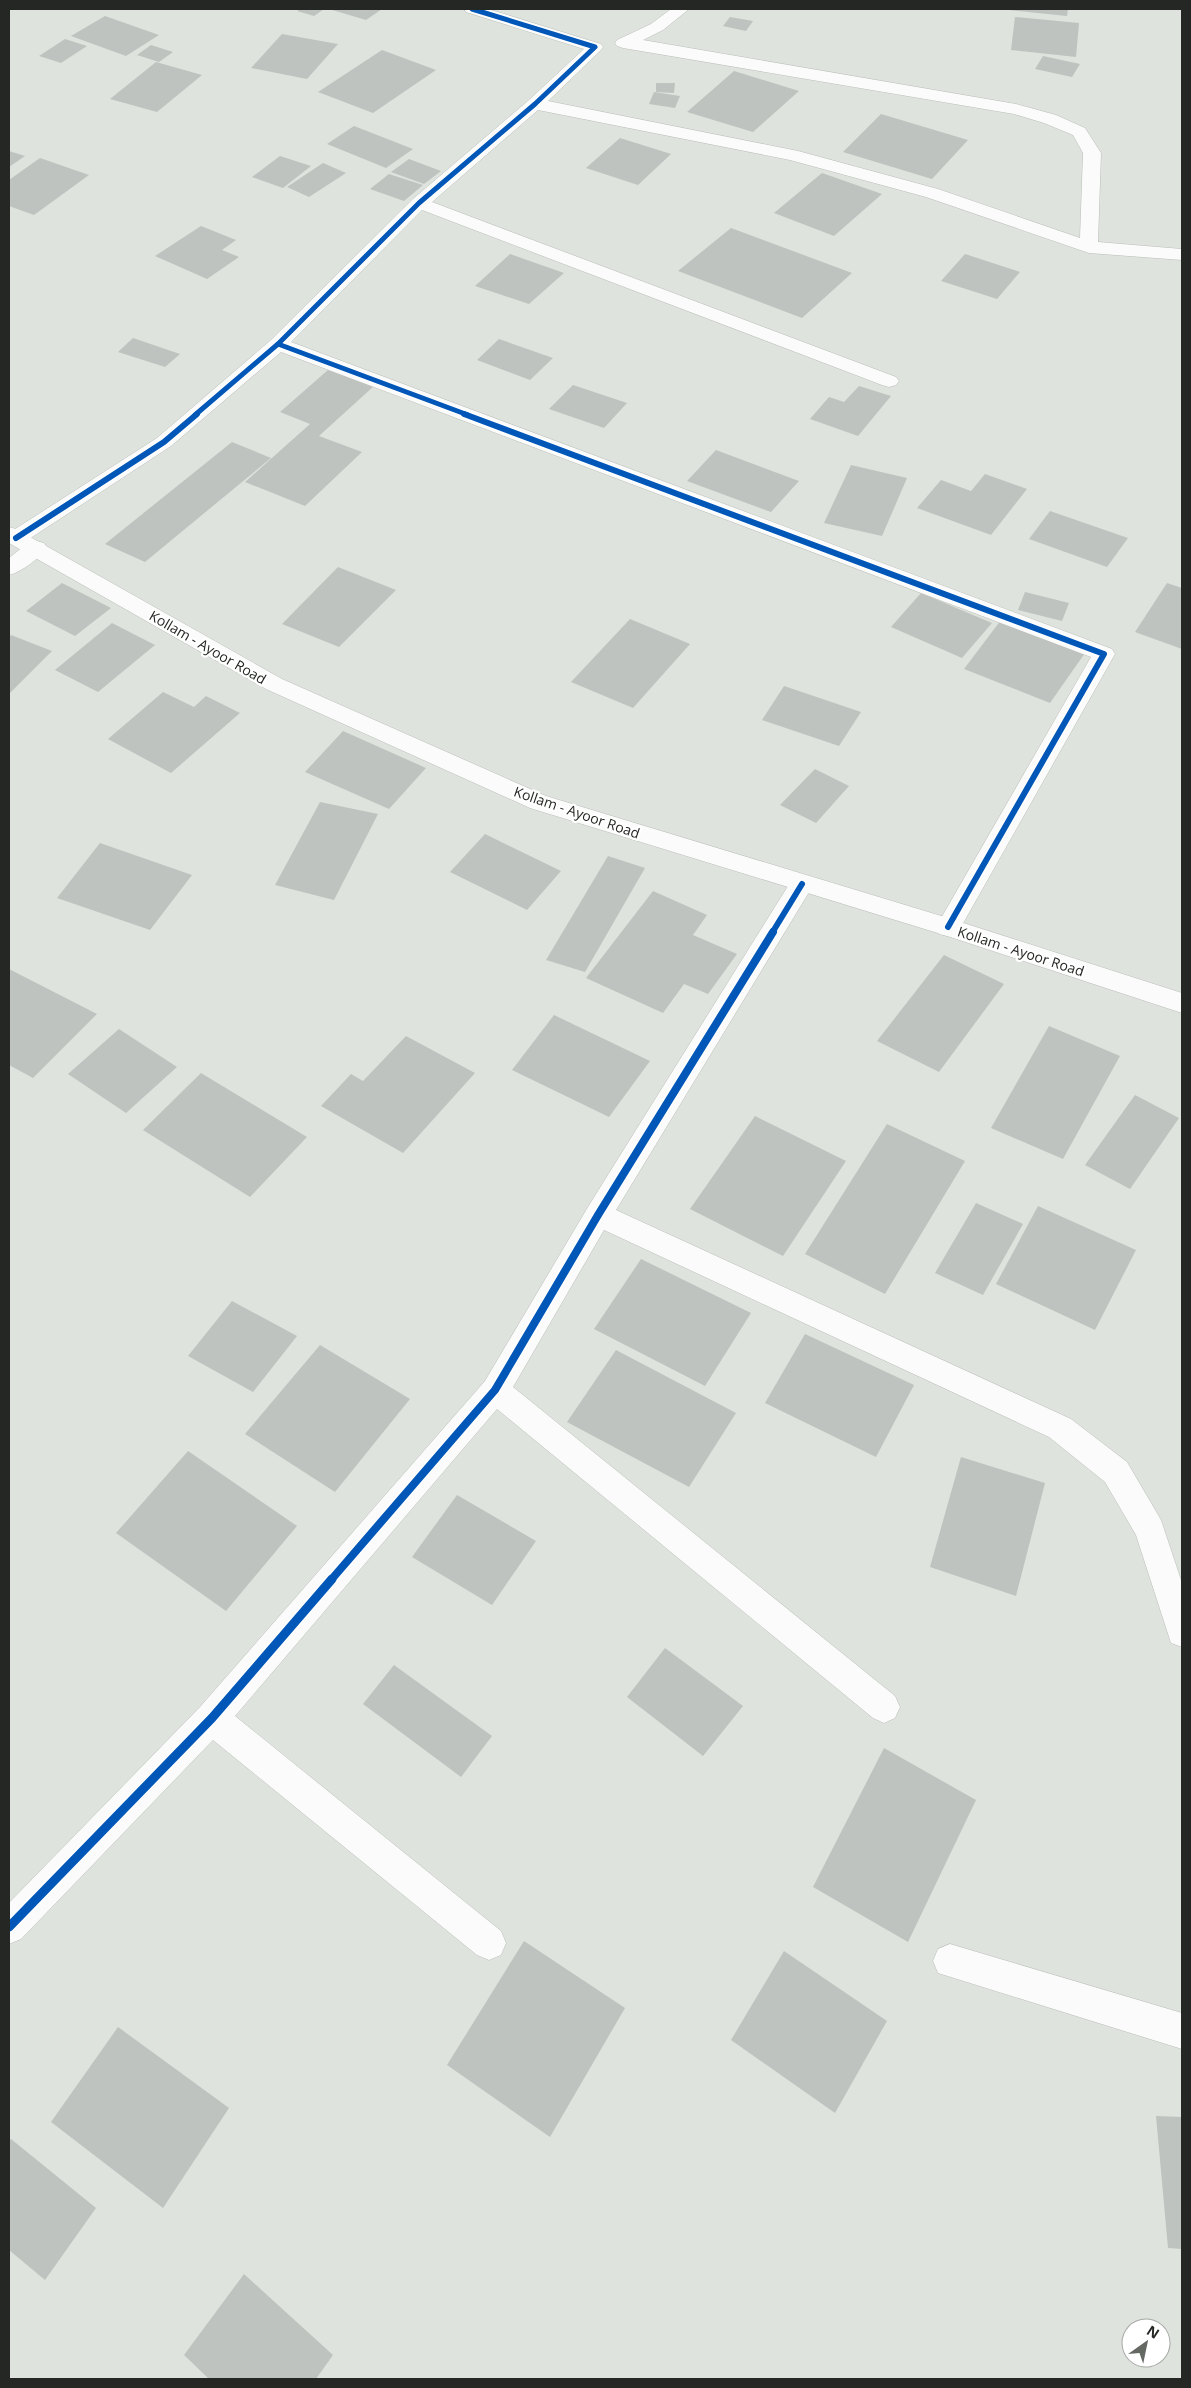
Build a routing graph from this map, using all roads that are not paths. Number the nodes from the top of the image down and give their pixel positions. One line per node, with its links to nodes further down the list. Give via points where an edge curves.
1 (472, 9): 4 (street)
2 (681, 9): 3 (street, via 657,27)
3 (627, 42): 4 (street); 7 (street, via 1016,109 1050,119 1079,132 1092,153)
4 (596, 48): 5 (street)
5 (535, 104): 6 (street); 7 (street, via 792,155 932,193)
6 (420, 203): 9 (street); 10 (street)
7 (1089, 247): 8 (street)
8 (1182, 254)
9 (278, 344): 11 (street, via 164,442); 14 (street, via 1104,654)
10 (889, 381)
11 (20, 540): 12 (street); 13 (street, Kollam - Ayoor Road, via 274,684 538,802)
12 (9, 568)
13 (802, 884): 14 (street, Kollam - Ayoor Road); 16 (street)
14 (948, 927): 15 (street, Kollam - Ayoor Road)
15 (1182, 1003)
16 (598, 1215): 17 (street); 18 (street, via 1060,1428 1116,1472 1150,1530)
17 (495, 1390): 19 (street); 20 (street)
18 (1182, 1632)
19 (884, 1707)
20 (212, 1718): 21 (street); 22 (street)
21 (9, 1928)
22 (489, 1943)
23 (950, 1961): 24 (street)
24 (1182, 2031)

